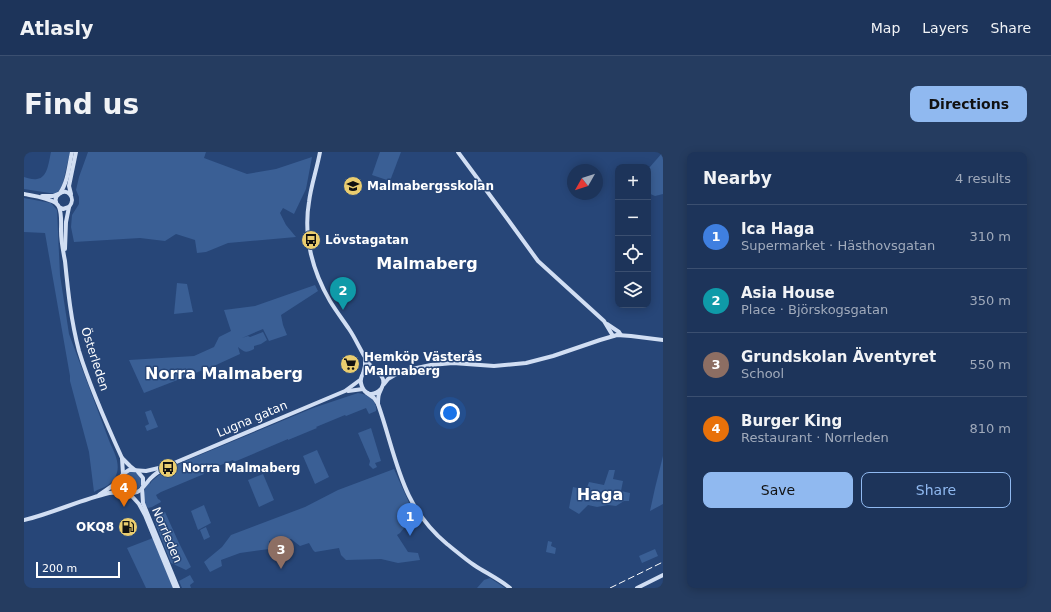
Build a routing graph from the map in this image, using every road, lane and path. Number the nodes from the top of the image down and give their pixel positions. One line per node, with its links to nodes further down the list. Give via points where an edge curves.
1 (72, 152): 6 (main road, via 66,179)
2 (76, 152): 7 (main road, via 69,186)
3 (320, 152): 16 (main road, via 308,204 310,256 330,302)
4 (458, 152): 12 (main road, via 538,261)
5 (24, 194): 8 (main road)
6 (59, 194): 7 (main road); 8 (main road); 9 (main road, via 56,199)
7 (70, 194): 10 (main road, via 73,201)
8 (38, 196): 9 (main road)
9 (57, 205): 10 (main road, via 63,209); 11 (main road, Österleden, via 61,218)
10 (70, 207): 11 (main road, Österleden, via 66,222)
11 (65, 262): 28 (main road, Österleden, via 69,302 79,350)
12 (604, 321): 13 (main road); 14 (main road)
13 (621, 335): 14 (main road); 15 (main road)
14 (613, 336): 18 (main road, via 526,363 494,366 454,363 418,366)
15 (663, 340)
16 (365, 357): 17 (main road); 20 (main road)
17 (374, 370): 19 (main road); 20 (main road)
18 (400, 371): 19 (main road); 22 (main road)
19 (380, 373): 22 (main road)
20 (363, 375): 21 (main road)
21 (360, 380): 23 (main road); 25 (main road, Lugna gatan)
22 (384, 384): 24 (main road)
23 (363, 389): 25 (main road, Lugna gatan); 26 (main road)
24 (381, 389): 26 (main road, via 373,394); 27 (main road)
25 (345, 391): 29 (main road, Lugna gatan)
26 (367, 393): 27 (main road)
27 (378, 404): 38 (main road, via 402,480 423,520 464,558)
28 (122, 458): 30 (main road, Österleden); 31 (main road, Österleden)
29 (167, 466): 30 (main road, Lugna gatan, via 149,471); 32 (main road, Lugna gatan)
30 (136, 471): 31 (main road, via 128,470); 32 (main road, via 142,475)
31 (122, 475): 33 (main road, via 121,486); 34 (main road, via 115,484)
32 (142, 487): 33 (main road, via 136,493); 37 (main road, Norrleden, via 143,503)
33 (128, 493): 34 (main road, via 114,492); 37 (main road, Norrleden, via 139,504)
34 (96, 497): 35 (main road)
35 (24, 520)
36 (663, 575): 39 (main road)
37 (177, 588)
38 (510, 588)
39 (637, 588)

